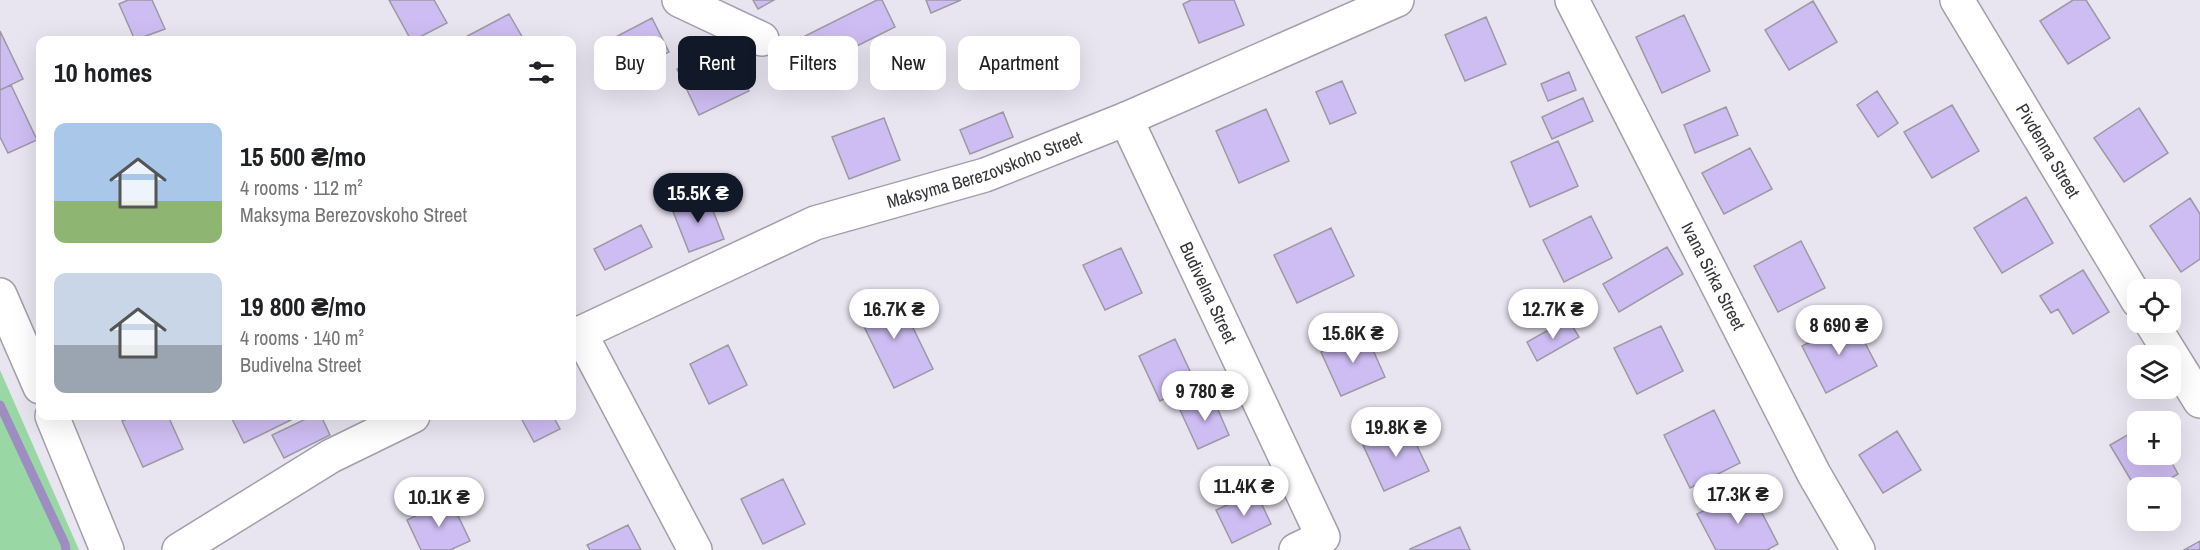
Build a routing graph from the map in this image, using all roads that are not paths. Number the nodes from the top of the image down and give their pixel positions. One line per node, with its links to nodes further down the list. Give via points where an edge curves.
1 (679, 0): 5 (street)
2 (1397, 0): 6 (street, Maksyma Berezovskoho Street)
3 (1572, 0): 19 (street, Ivana Sirka Street, via 1814,474)
4 (1957, 0): 7 (street, Pivdenna Street)
5 (762, 39)
6 (1126, 119): 10 (street, Maksyma Berezovskoho Street, via 984,175 815,223); 15 (street, Budivelna Street)
7 (2127, 283)
8 (0, 295): 11 (street)
9 (2158, 333): 12 (street)
10 (576, 335): 18 (street)
11 (36, 378)
12 (2200, 401)
13 (54, 420): 16 (street)
14 (405, 420): 17 (street, via 331,456)
15 (1316, 546)
16 (107, 550)
17 (179, 550)
18 (695, 550)
19 (1858, 550)

